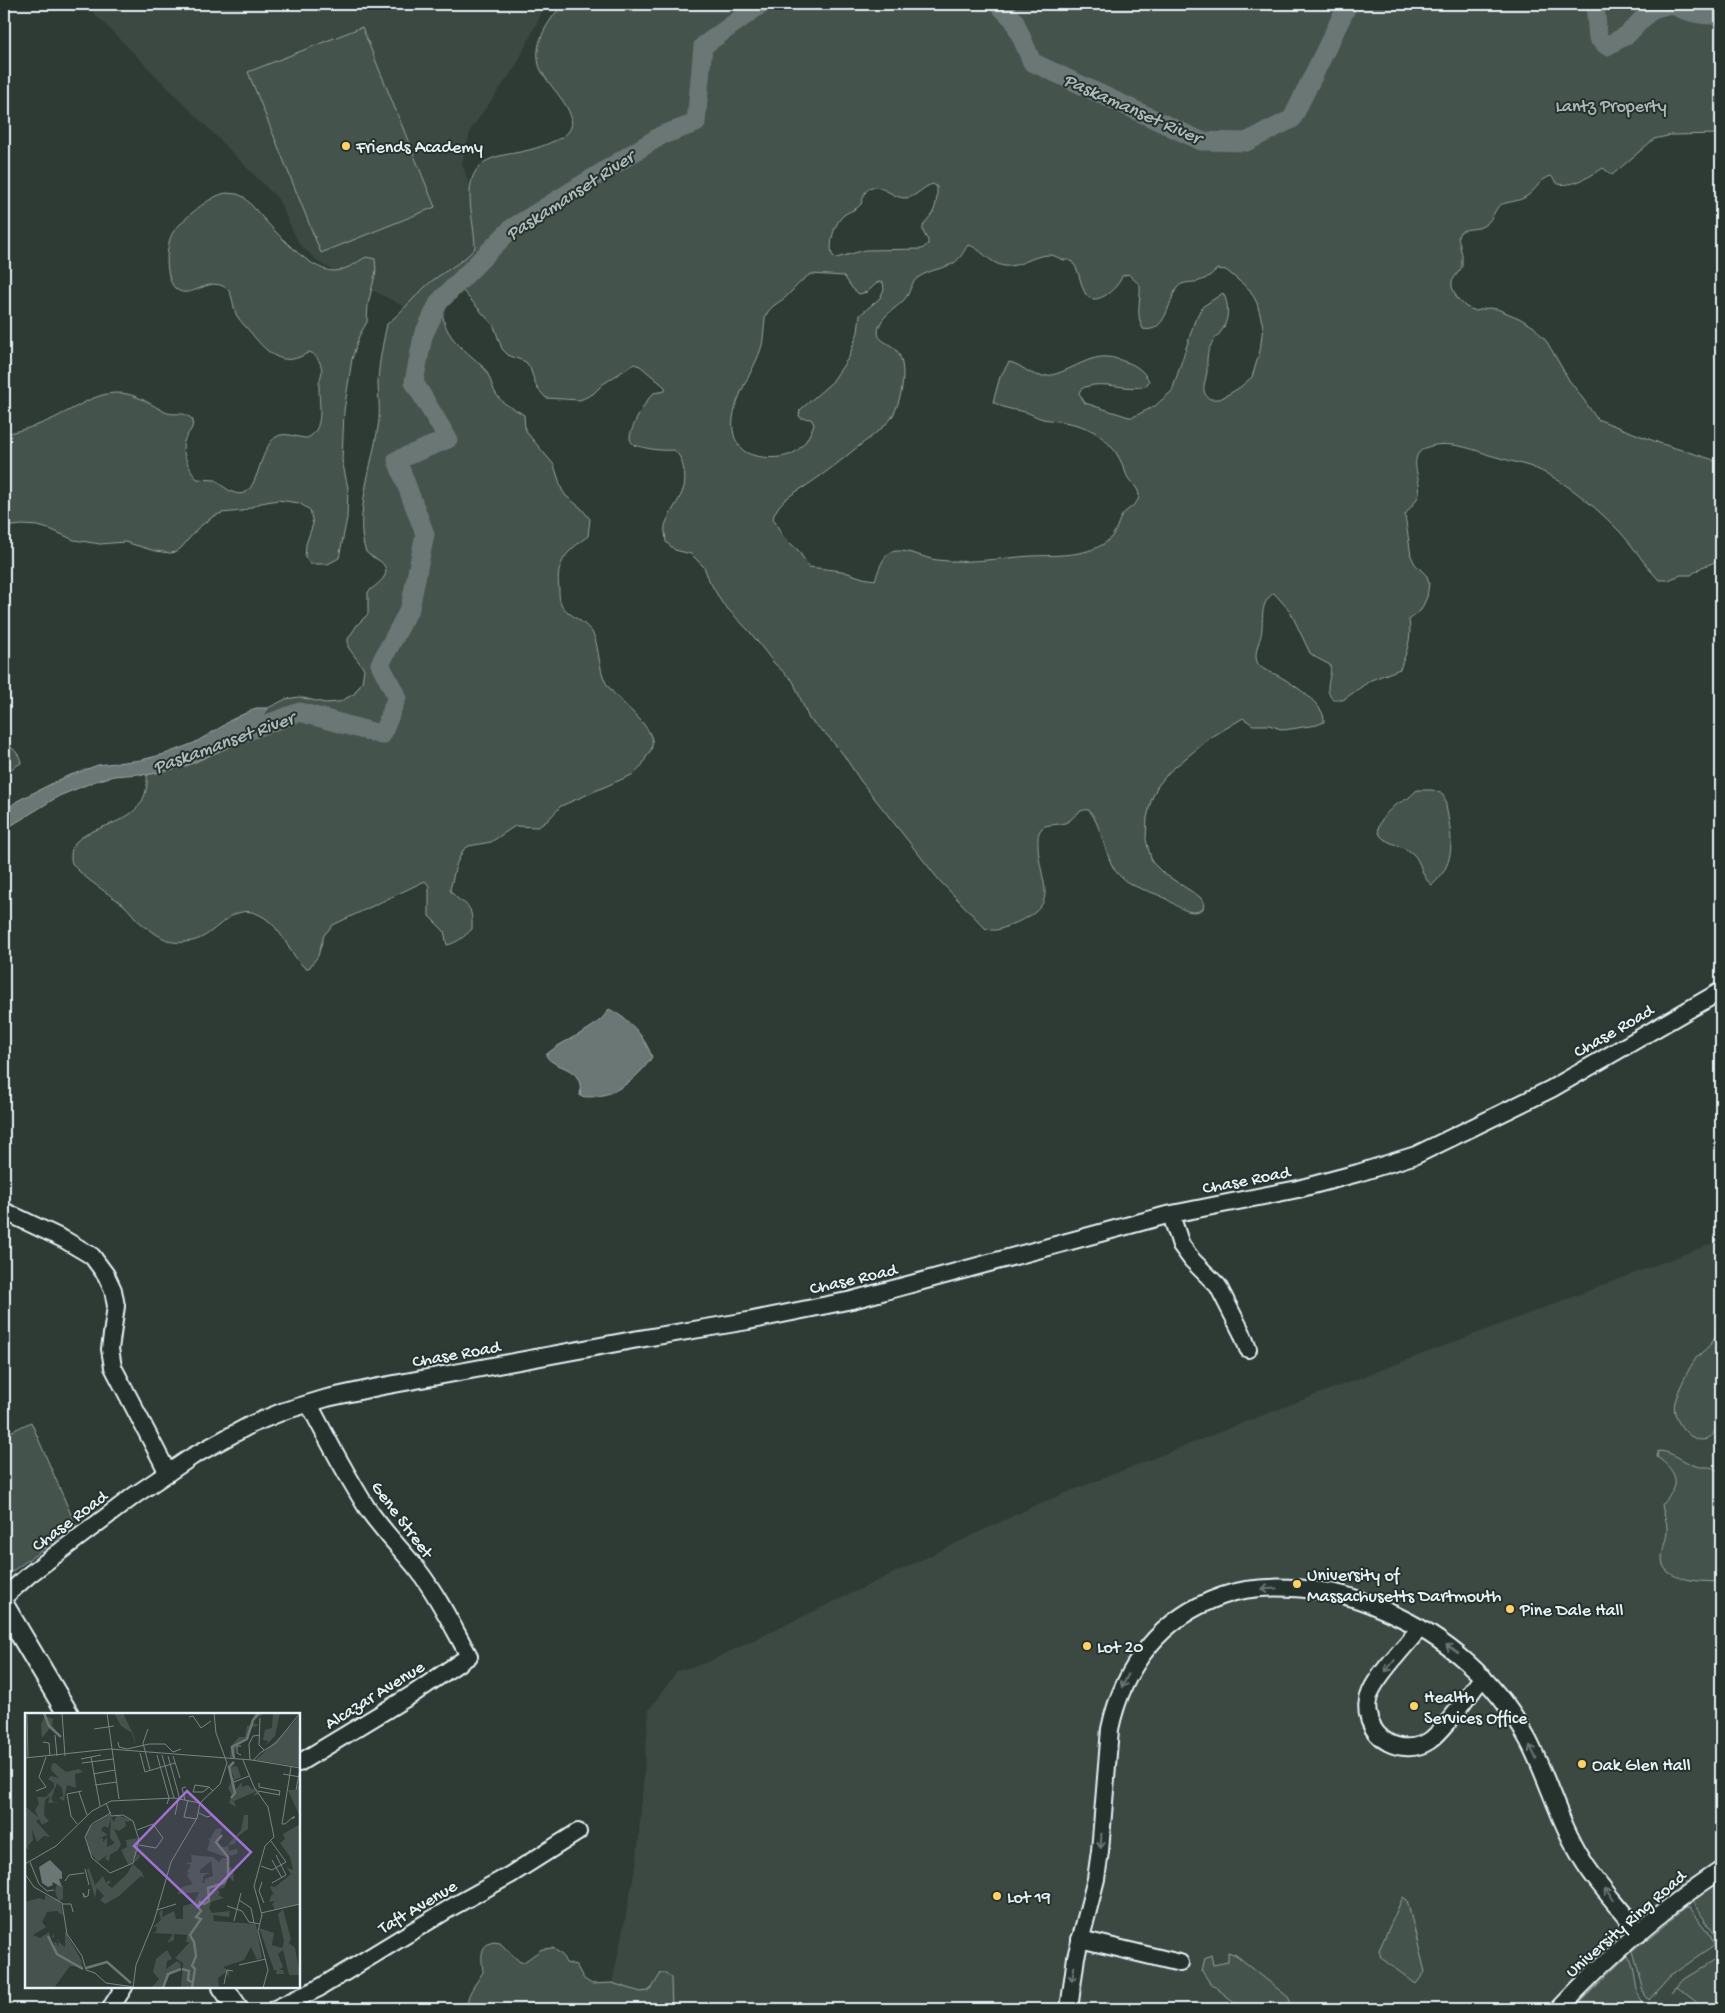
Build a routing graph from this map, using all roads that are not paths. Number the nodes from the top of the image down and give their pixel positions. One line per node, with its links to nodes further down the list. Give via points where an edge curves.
1 (1721, 991): 3 (street, Chase Road, via 1551,1089 1416,1155 1298,1189)
2 (4, 1211): 6 (street, via 92,1256 106,1275 116,1306 110,1349 113,1367)
3 (1171, 1215): 4 (street, via 1181,1245 1218,1286); 5 (street, Chase Road, via 852,1300 378,1387)
4 (1248, 1349)
5 (310, 1404): 6 (street, Chase Road, via 234,1433); 10 (street, Gene Street, via 368,1509 418,1571)
6 (168, 1473): 7 (street, Chase Road, via 91,1528)
7 (4, 1597)
8 (4, 1606): 12 (main road)
9 (1420, 1628): 11 (street, one-way to 9, via 1459,1654); 11 (street, one-way to 11, via 1370,1692 1367,1706 1369,1721 1382,1738 1402,1747 1430,1740); 17 (street, one-way to 17, via 1340,1594 1304,1588 1266,1588 1230,1593 1208,1601 1188,1611 1162,1631 1125,1680 1114,1709 1100,1852)
10 (469, 1656): 13 (street, Alcazar Avenue)
11 (1483, 1677): 16 (street, one-way to 11, via 1582,1859 1527,1738 1508,1707)
12 (67, 1713)
13 (300, 1762)
14 (578, 1832): 23 (street, Taft Avenue, via 319,1988)
15 (1721, 1870): 16 (street, University Ring Road)
16 (1639, 1933): 25 (street, University Ring Road)
17 (1080, 1940): 18 (street); 24 (street, one-way to 24)
18 (1180, 1963)
19 (123, 1988): 21 (street)
20 (224, 1988): 22 (main road)
21 (110, 2009)
22 (238, 2009)
23 (275, 2009)
24 (1069, 2009)
25 (1559, 2009)

